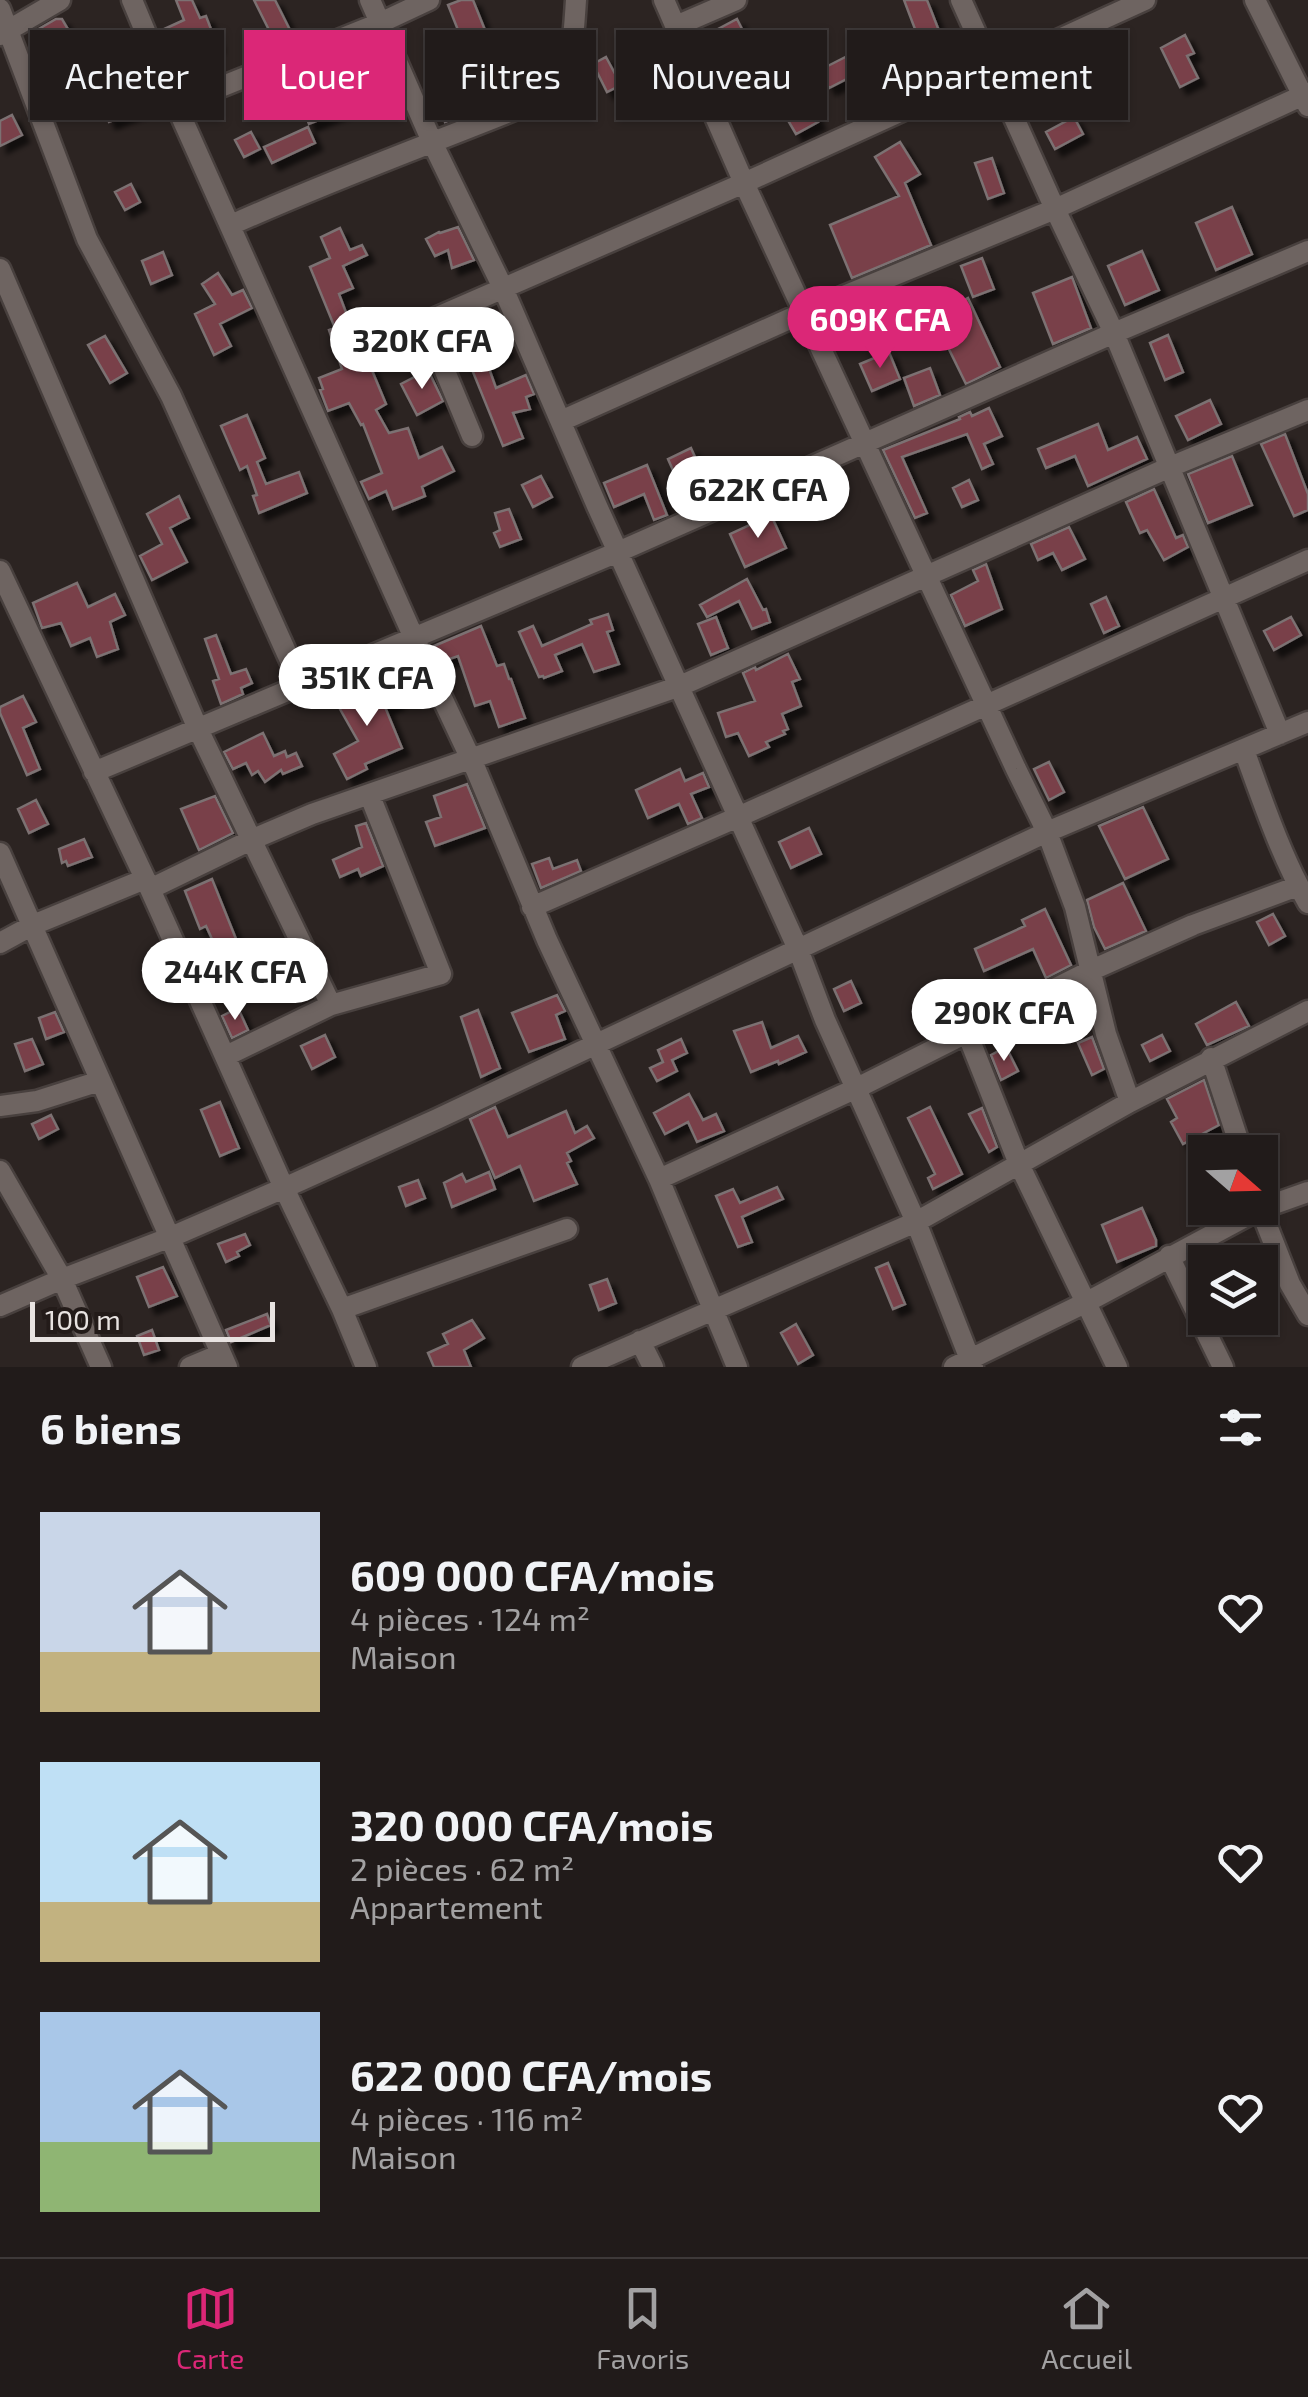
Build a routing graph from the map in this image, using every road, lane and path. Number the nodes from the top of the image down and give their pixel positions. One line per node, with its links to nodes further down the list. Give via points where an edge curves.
1 (60, 0): 17 (street)
2 (132, 0): 14 (street)
3 (370, 0): 12 (street)
4 (429, 0): 12 (street)
5 (576, 0): 23 (street, via 567,71 554,94)
6 (664, 0): 13 (street)
7 (736, 0): 13 (street)
8 (961, 0): 15 (street)
9 (1144, 0): 16 (street)
10 (1255, 0): 19 (street)
11 (0, 9): 17 (street)
12 (380, 23): 18 (street); 23 (street)
13 (676, 26): 24 (street)
14 (145, 30)
15 (974, 30)
16 (1080, 30)
17 (4, 32): 45 (street, via 88,239 171,396)
18 (224, 86)
19 (1307, 98): 25 (street)
20 (183, 120): 26 (street)
21 (884, 120): 24 (street)
22 (1014, 120): 25 (street)
23 (433, 144): 26 (street); 29 (street)
24 (744, 183): 29 (street); 30 (street)
25 (1054, 208): 30 (street); 32 (street)
26 (231, 224): 44 (street)
27 (1308, 251): 32 (street)
28 (0, 269): 49 (street)
29 (503, 288): 31 (street); 35 (street)
30 (804, 312): 35 (street); 37 (street)
31 (425, 323): 33 (street); 36 (street)
32 (1114, 333): 37 (street); 38 (street)
33 (378, 343)
34 (1308, 410): 38 (street)
35 (561, 421): 39 (street)
36 (472, 436)
37 (865, 443): 39 (street); 42 (street)
38 (1170, 467): 42 (street); 43 (street)
39 (618, 552): 44 (street); 46 (street)
40 (1308, 560): 43 (street)
41 (0, 571): 53 (street)
42 (926, 575): 46 (street); 47 (street)
43 (1224, 597): 47 (street); 50 (street)
44 (414, 638): 45 (street); 52 (street)
45 (301, 686): 49 (street)
46 (680, 686): 52 (street); 55 (street)
47 (987, 706): 55 (street); 56 (street)
48 (1308, 722): 50 (street)
49 (198, 730): 53 (street); 57 (street)
50 (1280, 734): 51 (street)
51 (1244, 750): 56 (street); 60 (street)
52 (471, 758): 54 (street); 61 (street)
53 (94, 772): 59 (street)
54 (370, 796): 57 (street); 66 (street, via 441,974)
55 (738, 817): 61 (street); 64 (street)
56 (1048, 832): 64 (street); 65 (street)
57 (251, 840): 59 (street); 66 (street)
58 (0, 853): 62 (street)
59 (148, 884): 62 (street); 70 (street)
60 (1303, 894): 65 (street, via 1193,925)
61 (532, 907): 69 (street)
62 (32, 926): 63 (street); 72 (street)
63 (0, 943)
64 (798, 949): 69 (street); 73 (street)
65 (1092, 970): 68 (street); 74 (street)
66 (331, 1005): 70 (street)
67 (1308, 1011): 71 (street)
68 (967, 1033): 73 (street); 77 (street)
69 (595, 1044): 79 (street); 80 (street)
70 (226, 1056): 80 (street)
71 (1211, 1058): 74 (street); 76 (street)
72 (100, 1081): 75 (street); 87 (street)
73 (857, 1088): 79 (street); 83 (street)
74 (1130, 1102): 77 (street)
75 (0, 1106)
76 (1236, 1135)
77 (1019, 1164): 83 (street); 90 (street)
78 (0, 1171): 89 (street)
79 (659, 1179): 93 (street)
80 (284, 1188): 87 (street); 92 (street)
81 (1308, 1192): 82 (street)
82 (1278, 1202)
83 (916, 1222): 93 (street); 97 (street)
84 (1227, 1225): 88 (street)
85 (1267, 1225): 94 (street)
86 (567, 1229): 92 (street)
87 (171, 1238): 89 (street); 96 (street)
88 (1168, 1256): 90 (street); 105 (street)
89 (62, 1279): 91 (street); 98 (street)
90 (1087, 1302): 97 (street); 104 (street)
91 (0, 1306)
92 (342, 1309): 100 (street)
93 (712, 1309): 95 (street); 103 (street)
94 (1308, 1315)
95 (640, 1341): 101 (street); 102 (street)
96 (224, 1360): 99 (street)
97 (965, 1365)
98 (101, 1367)
99 (190, 1367)
100 (366, 1367)
101 (582, 1367)
102 (653, 1367)
103 (737, 1367)
104 (1118, 1367)
105 (1223, 1367)

